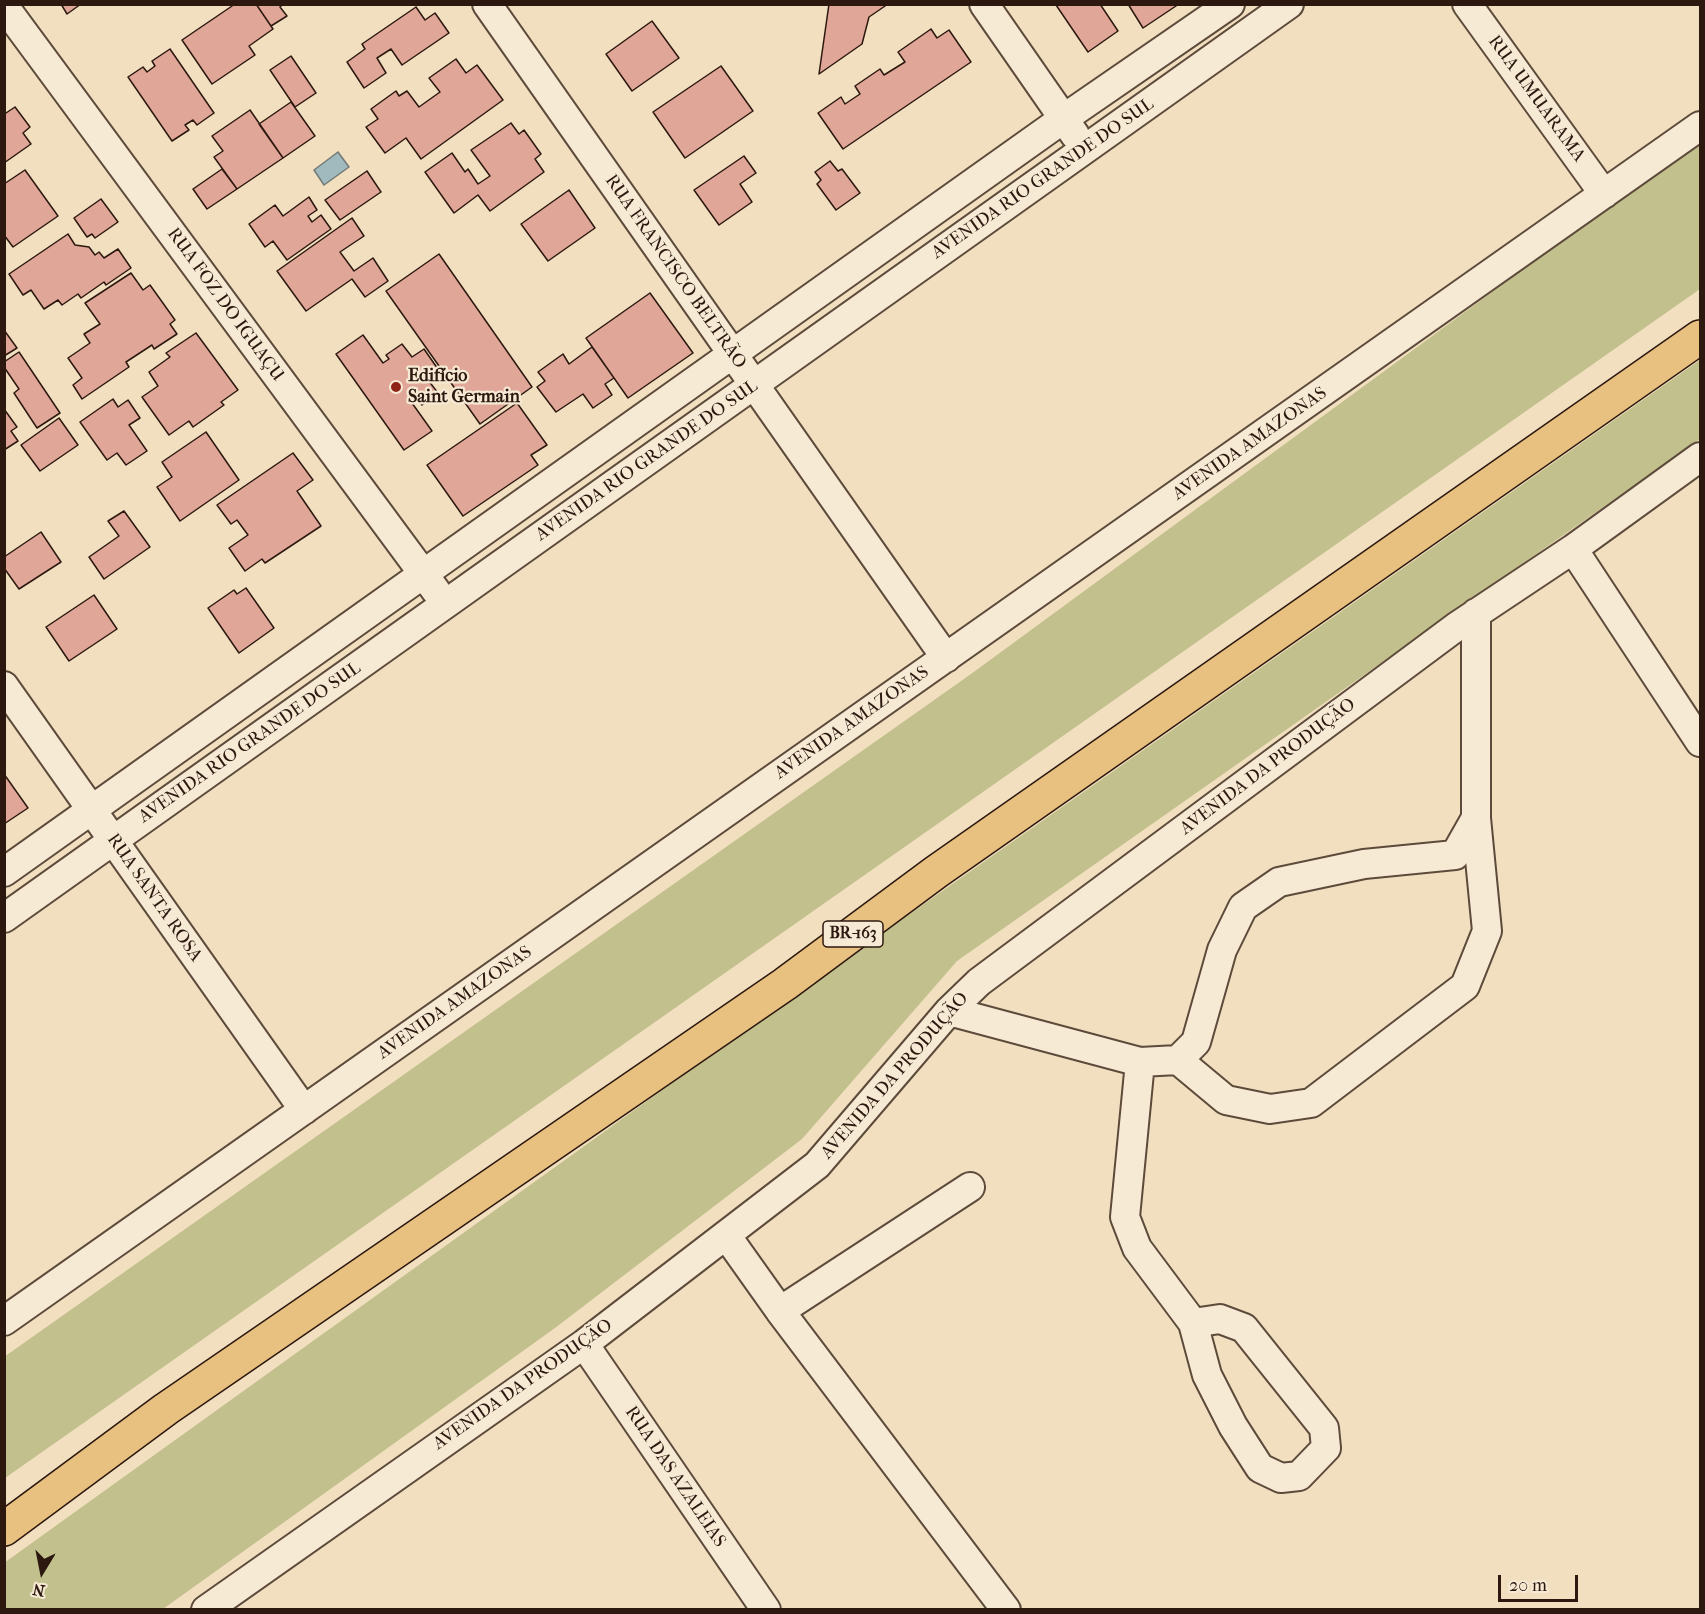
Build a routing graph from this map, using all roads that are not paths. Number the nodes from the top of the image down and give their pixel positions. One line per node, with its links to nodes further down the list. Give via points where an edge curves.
1 (487, 4): 12 (street, RUA FRANCISCO BELTRÃO)
2 (984, 4): 7 (street)
3 (1230, 4): 7 (street, AVENIDA RIO GRANDE DO SUL)
4 (1289, 4): 9 (street, AVENIDA RIO GRANDE DO SUL)
5 (1467, 4): 10 (street, RUA UMUARAMA)
6 (4, 6): 16 (street, RUA FOZ DO IGUAÇU)
7 (1063, 119): 9 (street); 12 (street, AVENIDA RIO GRANDE DO SUL)
8 (1701, 126): 10 (street, AVENIDA AMAZONAS)
9 (1085, 149): 13 (street, AVENIDA RIO GRANDE DO SUL)
10 (1604, 194): 19 (street, AVENIDA AMAZONAS)
11 (1701, 337): 37 (highway, BR-163, via 936,872 785,984 166,1409)
12 (733, 356): 13 (street, RUA FRANCISCO BELTRÃO); 16 (street, AVENIDA RIO GRANDE DO SUL)
13 (754, 385): 17 (street, AVENIDA RIO GRANDE DO SUL); 19 (street, RUA FRANCISCO BELTRÃO)
14 (1701, 457): 15 (street, AVENIDA DA PRODUÇÃO)
15 (1573, 549): 18 (street, AVENIDA DA PRODUÇÃO); 21 (street)
16 (424, 576): 17 (street, RUA FOZ DO IGUAÇU); 22 (street, AVENIDA RIO GRANDE DO SUL)
17 (445, 604): 24 (street, AVENIDA RIO GRANDE DO SUL)
18 (1476, 613): 23 (street); 27 (street, AVENIDA DA PRODUÇÃO, via 979,982)
19 (946, 658): 30 (street, AVENIDA AMAZONAS)
20 (4, 686): 22 (street, RUA SANTA ROSA)
21 (1701, 742)
22 (92, 810): 24 (street, RUA SANTA ROSA); 25 (street, AVENIDA RIO GRANDE DO SUL)
23 (1476, 818): 28 (street, via 1455,855 1364,864 1279,882 1243,907 1222,950 1196,1042); 28 (street, via 1487,931 1465,986 1311,1103 1270,1109 1226,1100)
24 (113, 840): 26 (street, AVENIDA RIO GRANDE DO SUL); 30 (street, RUA SANTA ROSA)
25 (4, 872)
26 (4, 918)
27 (949, 1011): 29 (street); 32 (street, AVENIDA DA PRODUÇÃO, via 817,1165)
28 (1178, 1060): 29 (street)
29 (1140, 1062): 35 (street, via 1125,1217 1137,1248)
30 (304, 1110): 34 (street, AVENIDA AMAZONAS)
31 (970, 1187): 33 (street)
32 (726, 1235): 33 (street); 36 (street, AVENIDA DA PRODUÇÃO)
33 (780, 1311): 40 (street)
34 (4, 1321)
35 (1193, 1323): 35 (street, via 1207,1375 1260,1468 1281,1478 1299,1476 1326,1448 1324,1428 1244,1328 1220,1319)
36 (584, 1344): 38 (street, AVENIDA DA PRODUÇÃO); 39 (street, RUA DAS AZALEIAS)
37 (4, 1529)
38 (206, 1610)
39 (766, 1610)
40 (1006, 1610)

